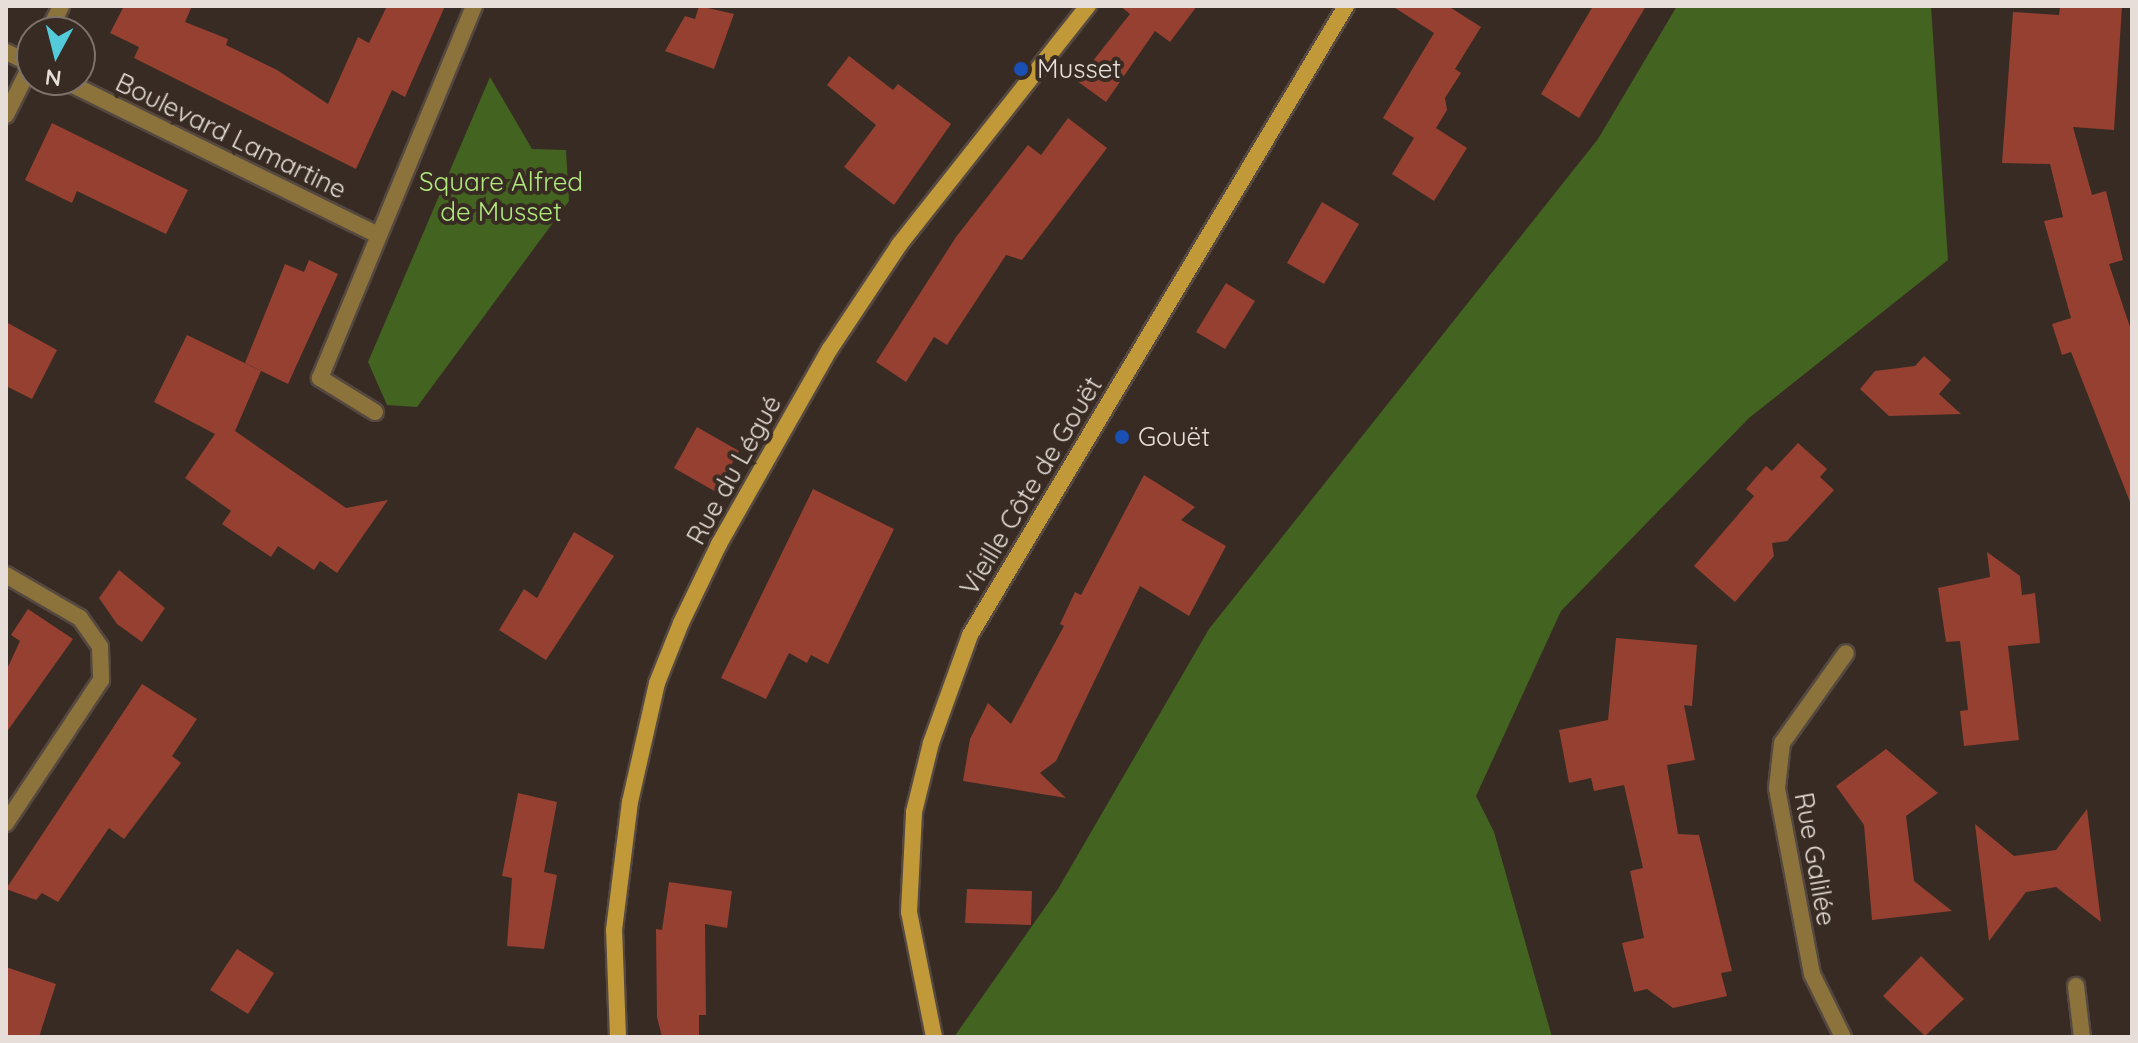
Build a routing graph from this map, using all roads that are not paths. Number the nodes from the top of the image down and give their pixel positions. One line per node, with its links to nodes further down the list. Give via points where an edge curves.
1 (474, 6): 7 (street)
2 (1088, 6): 13 (street, Rue du Légué, via 973,148 830,349 719,544 681,623 657,683 625,833 614,930)
3 (1346, 6): 14 (street, Vieille Côte de Gouët, via 970,635 931,743 914,812 909,912)
4 (16, 95): 6 (street)
5 (96, 96): 7 (street, Boulevard Lamartine)
6 (6, 115)
7 (378, 235): 8 (street, via 320,378)
8 (375, 412)
9 (6, 575): 11 (street, via 80,618 100,647 101,680)
10 (1846, 653): 15 (street, Rue Galilée, via 1782,743 1777,788 1812,974)
11 (6, 823)
12 (2076, 986): 16 (street)
13 (618, 1037)
14 (934, 1037)
15 (1843, 1037)
16 (2082, 1037)

